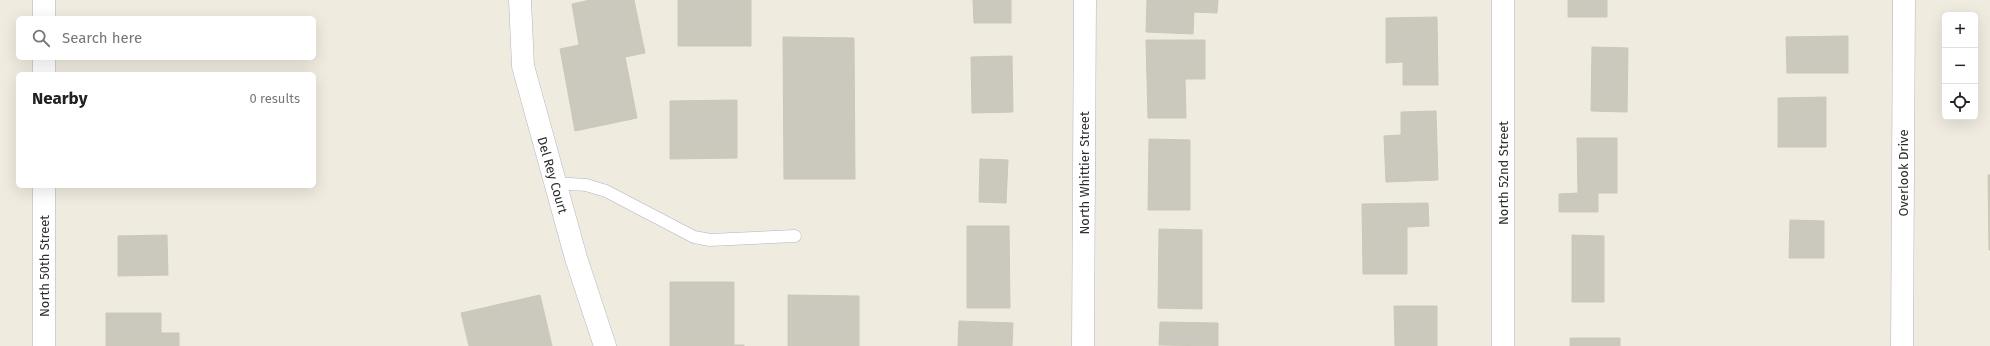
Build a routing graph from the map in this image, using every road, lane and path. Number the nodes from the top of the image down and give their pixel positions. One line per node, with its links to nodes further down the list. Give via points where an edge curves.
1 (44, 0): 6 (street)
2 (520, 0): 9 (street, Del Rey Court, via 522,66)
3 (1086, 0): 14 (street, North Whittier Street)
4 (1503, 0): 15 (street, North 52nd Street)
5 (1904, 0): 16 (street, Overlook Drive)
6 (44, 16)
7 (44, 60): 8 (street)
8 (44, 72)
9 (555, 183): 11 (lane, via 586,185 606,191 694,237 710,240); 13 (street, Del Rey Court, via 576,258)
10 (44, 188): 12 (street, North 50th Street)
11 (795, 236)
12 (44, 346)
13 (606, 346)
14 (1083, 346)
15 (1503, 346)
16 (1902, 346)

